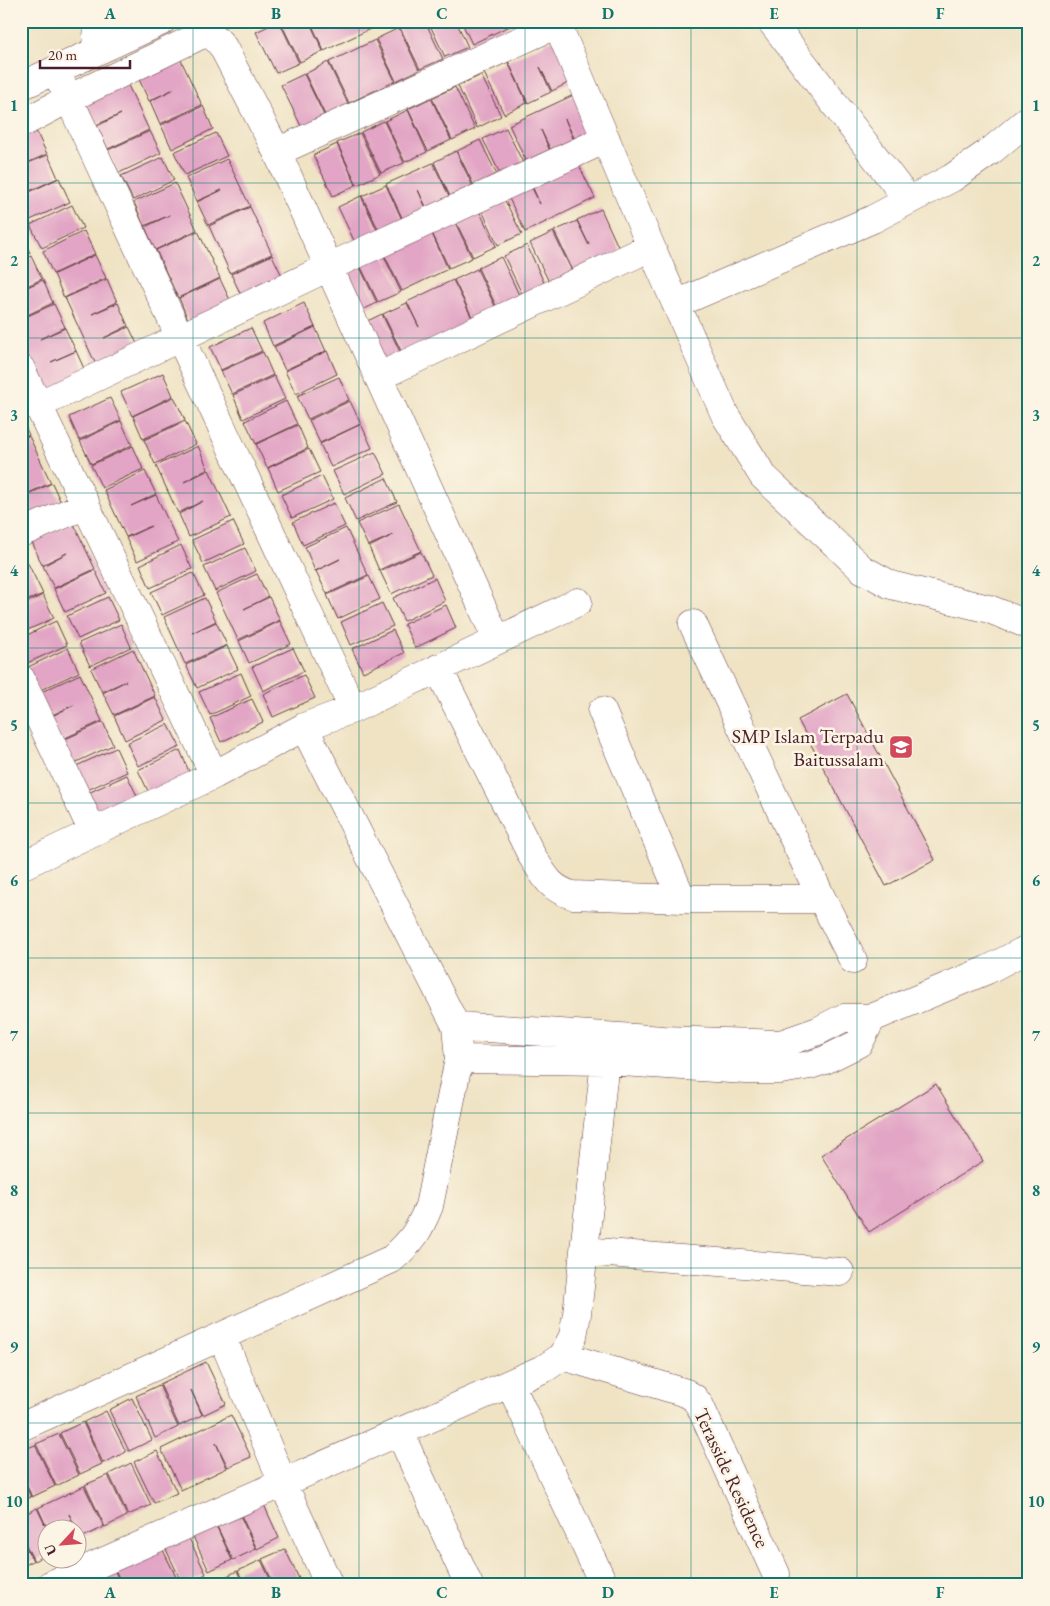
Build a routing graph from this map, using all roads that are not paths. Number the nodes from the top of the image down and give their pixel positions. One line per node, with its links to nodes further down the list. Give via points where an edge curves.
1 (99, 21): 5 (street)
2 (162, 21): 5 (street)
3 (771, 21): 13 (street)
4 (557, 23): 11 (street); 12 (street)
5 (95, 52): 6 (street)
6 (56, 71): 7 (street); 8 (street)
7 (21, 86)
8 (68, 99): 9 (street); 12 (street, via 199,36 211,34 223,47); 17 (street)
9 (21, 124)
10 (1027, 125): 13 (street, via 952,178)
11 (606, 139): 14 (street); 15 (street)
12 (276, 152): 15 (street)
13 (908, 200): 16 (street, via 873,219)
14 (651, 247): 16 (street); 19 (street)
15 (328, 267): 17 (street); 19 (street)
16 (676, 304): 25 (street, via 724,415 763,476 862,569 891,585 989,609)
17 (180, 337): 20 (street); 29 (street)
18 (21, 369): 20 (street)
19 (378, 377): 26 (street)
20 (38, 405): 21 (street)
21 (86, 505): 22 (street); 32 (street)
22 (21, 533)
23 (578, 602): 26 (street)
24 (694, 624): 36 (street)
25 (1029, 625)
26 (497, 640): 27 (street)
27 (438, 668): 29 (street); 35 (street, via 532,856 558,891 572,895)
28 (21, 679): 33 (street)
29 (353, 709): 31 (street)
30 (602, 711): 35 (street)
31 (304, 727): 32 (street); 40 (street)
32 (214, 775): 33 (street)
33 (93, 832): 34 (street)
34 (21, 866)
35 (682, 899): 36 (street)
36 (822, 899): 38 (street)
37 (1029, 948): 39 (street, via 987,970)
38 (853, 960)
39 (872, 1018): 40 (street, via 843,1018 780,1044); 42 (street, via 859,1043 825,1060 781,1070)
40 (456, 1026): 41 (street)
41 (459, 1060): 42 (street); 45 (street, via 429,1206 410,1243 392,1259)
42 (605, 1061): 43 (street)
43 (584, 1251): 44 (street); 46 (street, via 573,1336)
44 (840, 1272)
45 (222, 1337): 48 (street); 50 (street)
46 (563, 1356): 47 (street); 51 (street, Terasside Residence, via 694,1398)
47 (510, 1384): 49 (street); 55 (street)
48 (21, 1427)
49 (399, 1431): 50 (street); 54 (street)
50 (283, 1483): 52 (street); 53 (street)
51 (776, 1574)
52 (50, 1585)
53 (329, 1585)
54 (470, 1585)
55 (604, 1585)

